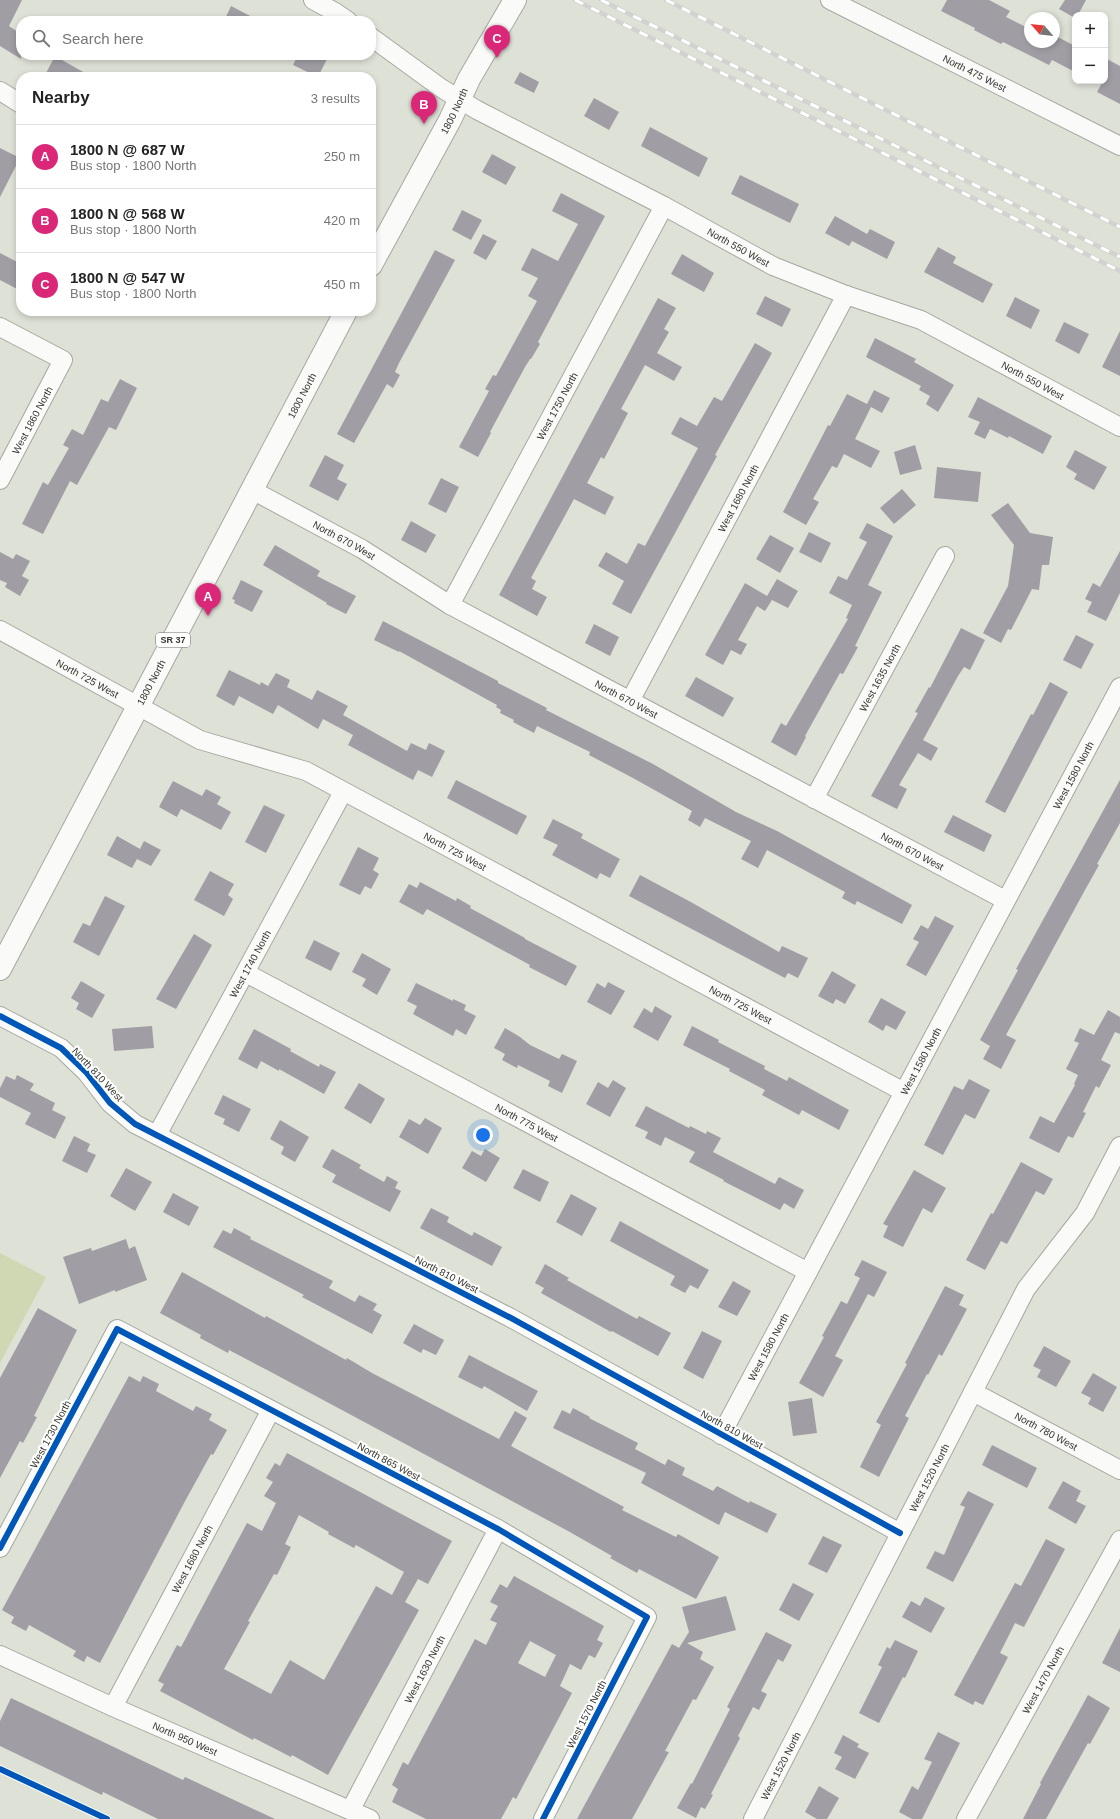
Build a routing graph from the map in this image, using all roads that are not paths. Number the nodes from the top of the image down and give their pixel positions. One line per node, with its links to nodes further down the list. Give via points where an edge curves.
1 (313, 0): 4 (street)
2 (515, 0): 7 (main road, 1800 North)
3 (830, 0): 9 (street, North 475 West)
4 (341, 16)
5 (376, 41): 7 (street, North 550 West)
6 (0, 91): 8 (street)
7 (459, 99): 10 (street, North 550 West); 11 (main road, 1800 North)
8 (16, 101)
9 (1120, 146)
10 (664, 206): 12 (street, North 550 West, via 773,266); 19 (street, West 1750 North)
11 (376, 256)
12 (846, 295): 15 (street, North 550 West, via 921,320); 22 (street, West 1680 North)
13 (343, 316): 17 (main road, 1800 North / SR 37)
14 (0, 327): 16 (street, West 1860 North, via 63,360)
15 (1120, 427)
16 (0, 480)
17 (252, 490): 19 (street, North 670 West, via 362,549); 23 (main road, 1800 North / SR 37)
18 (945, 556): 25 (street, West 1635 North)
19 (450, 606): 22 (street, North 670 West)
20 (0, 630): 23 (street, North 725 West)
21 (1120, 686): 26 (street, West 1580 North)
22 (630, 701): 25 (street, North 670 West)
23 (138, 706): 24 (street, North 725 West, via 200,740 306,771); 27 (main road, 1800 North / SR 37)
24 (343, 792): 28 (street, West 1740 North); 30 (street, North 725 West)
25 (814, 799): 26 (street, North 670 West)
26 (1005, 900): 30 (street, West 1580 North)
27 (0, 969)
28 (246, 973): 31 (street, West 1740 North); 33 (street, North 775 West)
29 (0, 1016): 31 (street, North 810 West, via 61,1048 86,1072 110,1103 135,1124)
30 (904, 1092): 33 (street, West 1580 North)
31 (157, 1135): 37 (street, North 810 West, via 509,1317)
32 (1120, 1146): 35 (street, West 1520 North, via 1085,1212 1026,1290)
33 (808, 1272): 37 (street, West 1580 North)
34 (117, 1329): 36 (street, North 865 West); 39 (street, West 1730 North)
35 (973, 1392): 38 (street, North 780 West); 41 (street, West 1520 North)
36 (271, 1410): 40 (street, North 865 West); 46 (street, West 1680 North)
37 (721, 1434): 41 (street, North 810 West)
38 (1120, 1470)
39 (4, 1529): 43 (street, West 1730 North)
40 (498, 1529): 44 (street, North 865 West); 47 (street, West 1630 North)
41 (900, 1533): 50 (street, West 1520 North)
42 (1120, 1540): 51 (street, West 1470 North)
43 (0, 1548)
44 (647, 1617): 49 (street, West 1570 North)
45 (0, 1655): 46 (street, North 950 West)
46 (113, 1707): 47 (street, North 950 West)
47 (351, 1809): 48 (street, North 950 West)
48 (370, 1819)
49 (543, 1819)
50 (752, 1819)
51 (966, 1819)

